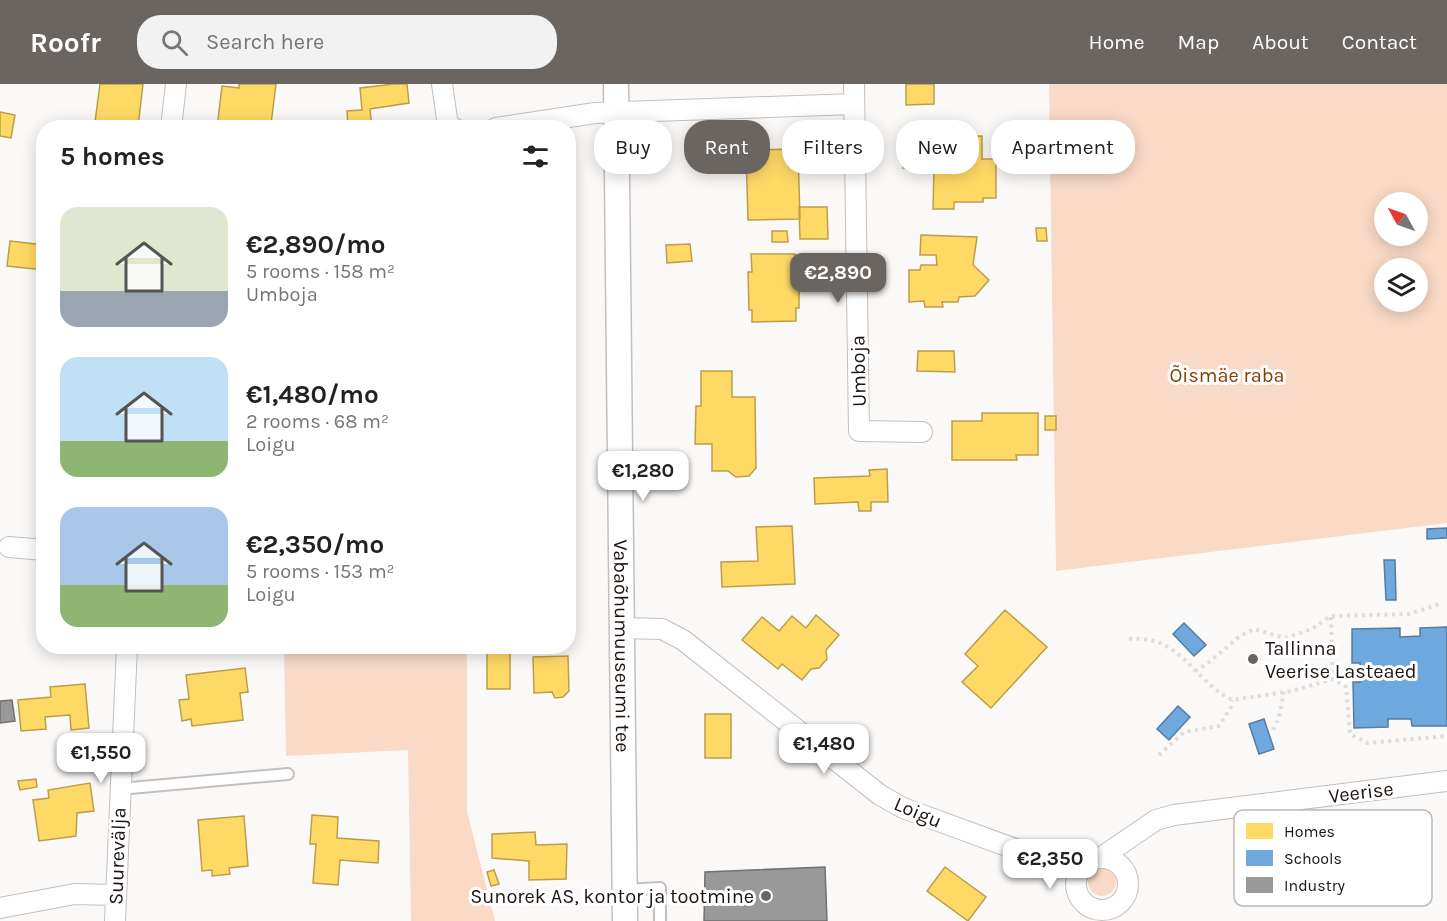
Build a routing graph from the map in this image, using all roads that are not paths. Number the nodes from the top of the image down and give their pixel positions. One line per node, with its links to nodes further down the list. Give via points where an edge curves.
1 (176, 84): 7 (street)
2 (442, 84): 8 (street)
3 (616, 84): 6 (street, Vabaõhumuuseumi tee)
4 (854, 84): 5 (street, Umboja)
5 (854, 104): 6 (street); 10 (street, Umboja, via 859,431)
6 (617, 112): 9 (street); 13 (street, Vabaõhumuuseumi tee)
7 (172, 120)
8 (445, 120)
9 (556, 120)
10 (922, 432)
11 (9, 546): 12 (street)
12 (36, 549)
13 (623, 628): 20 (street, Loigu, via 662,629 683,640 896,804); 22 (street, Vabaõhumuuseumi tee)
14 (127, 654): 17 (street, Suurevälja)
15 (288, 774): 17 (lane)
16 (1447, 781): 18 (street, Veerise, via 1174,815 1156,820)
17 (119, 789): 24 (street, Suurevälja)
18 (1136, 833): 19 (street, Veerise); 21 (street)
19 (1093, 860): 20 (street, Loigu); 21 (street, via 1116,861); 23 (street, via 1077,877)
20 (1048, 861): 23 (street, Loigu)
21 (1127, 875): 26 (street, via 1128,889)
22 (625, 890): 29 (street, Vabaõhumuuseumi tee); 30 (lane, via 660,888)
23 (1078, 893): 27 (street)
24 (114, 895): 25 (street, via 75,894); 28 (street, Suurevälja)
25 (0, 909)
26 (1121, 911): 27 (street, via 1114,907)
27 (1100, 915)
28 (114, 921)
29 (625, 921)
30 (660, 921)

